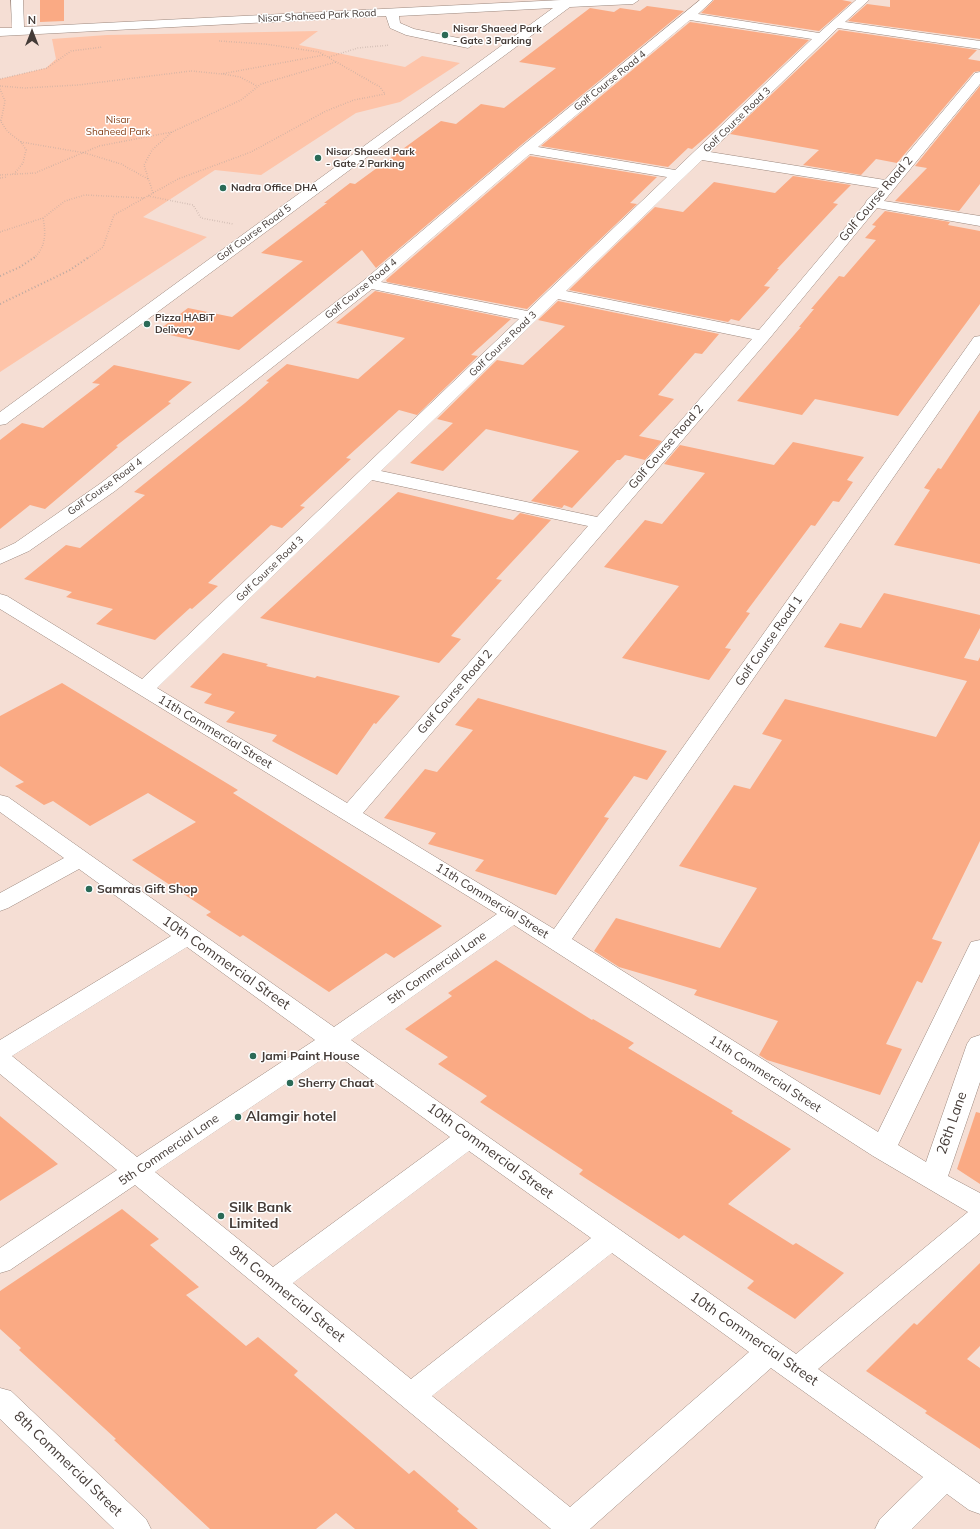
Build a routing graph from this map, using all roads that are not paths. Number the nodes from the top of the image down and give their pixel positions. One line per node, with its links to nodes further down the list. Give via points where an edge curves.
1 (17, 0): 10 (street)
2 (633, 0): 5 (street, Nisar Shaheed Park Road)
3 (707, 0): 8 (street, Golf Course Road 4)
4 (862, 0): 9 (street, Golf Course Road 3)
5 (566, 4): 6 (street, Nisar Shaheed Park Road); 29 (street, Golf Course Road 5)
6 (467, 8): 7 (street, Nisar Shaheed Park Road); 12 (street)
7 (392, 12): 10 (street, Nisar Shaheed Park Road); 12 (street, via 394,25)
8 (688, 16): 13 (street); 17 (street, Golf Course Road 4)
9 (836, 24): 13 (street, Golf Course Road 3); 15 (street)
10 (18, 31): 11 (street, Nisar Shaheed Park Road)
11 (0, 32)
12 (422, 35): 14 (street)
13 (821, 37): 18 (street, Golf Course Road 3)
14 (468, 44)
15 (980, 45)
16 (980, 76): 20 (street, Golf Course Road 2)
17 (527, 149): 19 (street); 23 (street, Golf Course Road 4)
18 (700, 156): 19 (street, Golf Course Road 3); 20 (street)
19 (678, 175): 24 (street, Golf Course Road 3)
20 (888, 185): 21 (street, Golf Course Road 2)
21 (872, 203): 22 (street); 26 (street, Golf Course Road 2)
22 (980, 221)
23 (369, 284): 25 (street); 33 (street, Golf Course Road 4, via 108,486 22,547)
24 (556, 294): 25 (street, Golf Course Road 3); 26 (street)
25 (531, 317): 31 (street, Golf Course Road 3)
26 (763, 336): 32 (street, Golf Course Road 2)
27 (980, 341): 42 (street, Golf Course Road 1)
28 (0, 399): 29 (street)
29 (28, 399): 30 (street, Golf Course Road 5)
30 (0, 420)
31 (370, 474): 32 (street); 35 (street, Golf Course Road 3)
32 (599, 523): 37 (street, Golf Course Road 2)
33 (0, 558)
34 (0, 600): 35 (street, 11th Commercial Street)
35 (144, 690): 37 (street, 11th Commercial Street)
36 (0, 802): 38 (street, 10th Commercial Street)
37 (350, 814): 40 (street, 11th Commercial Street)
38 (80, 859): 39 (street); 41 (street, 10th Commercial Street)
39 (0, 903)
40 (514, 914): 42 (street, 11th Commercial Street); 44 (street, 5th Commercial Lane)
41 (188, 936): 44 (street, 10th Commercial Street); 46 (street)
42 (558, 941): 49 (street, 11th Commercial Street)
43 (980, 948): 49 (street)
44 (333, 1040): 48 (street, 10th Commercial Street); 50 (street, 5th Commercial Lane)
45 (980, 1044): 51 (street, 26th Lane)
46 (0, 1052)
47 (0, 1060): 50 (street, 9th Commercial Street)
48 (469, 1137): 54 (street, 10th Commercial Street); 56 (street)
49 (883, 1149): 51 (street, 11th Commercial Street)
50 (137, 1172): 55 (street, 5th Commercial Lane); 56 (street, 9th Commercial Street)
51 (933, 1180): 52 (street, 11th Commercial Street)
52 (980, 1206)
53 (980, 1217): 58 (street)
54 (611, 1238): 57 (street, 10th Commercial Street); 59 (street)
55 (0, 1262)
56 (273, 1283): 59 (street, 9th Commercial Street)
57 (770, 1351): 58 (street, 10th Commercial Street); 63 (street)
58 (797, 1370): 61 (street, 10th Commercial Street)
59 (411, 1396): 63 (street, 9th Commercial Street)
60 (0, 1400): 64 (street, 8th Commercial Street)
61 (945, 1476): 62 (street, 10th Commercial Street); 65 (street)
62 (980, 1500)
63 (572, 1528)
64 (135, 1529)
65 (891, 1529)

